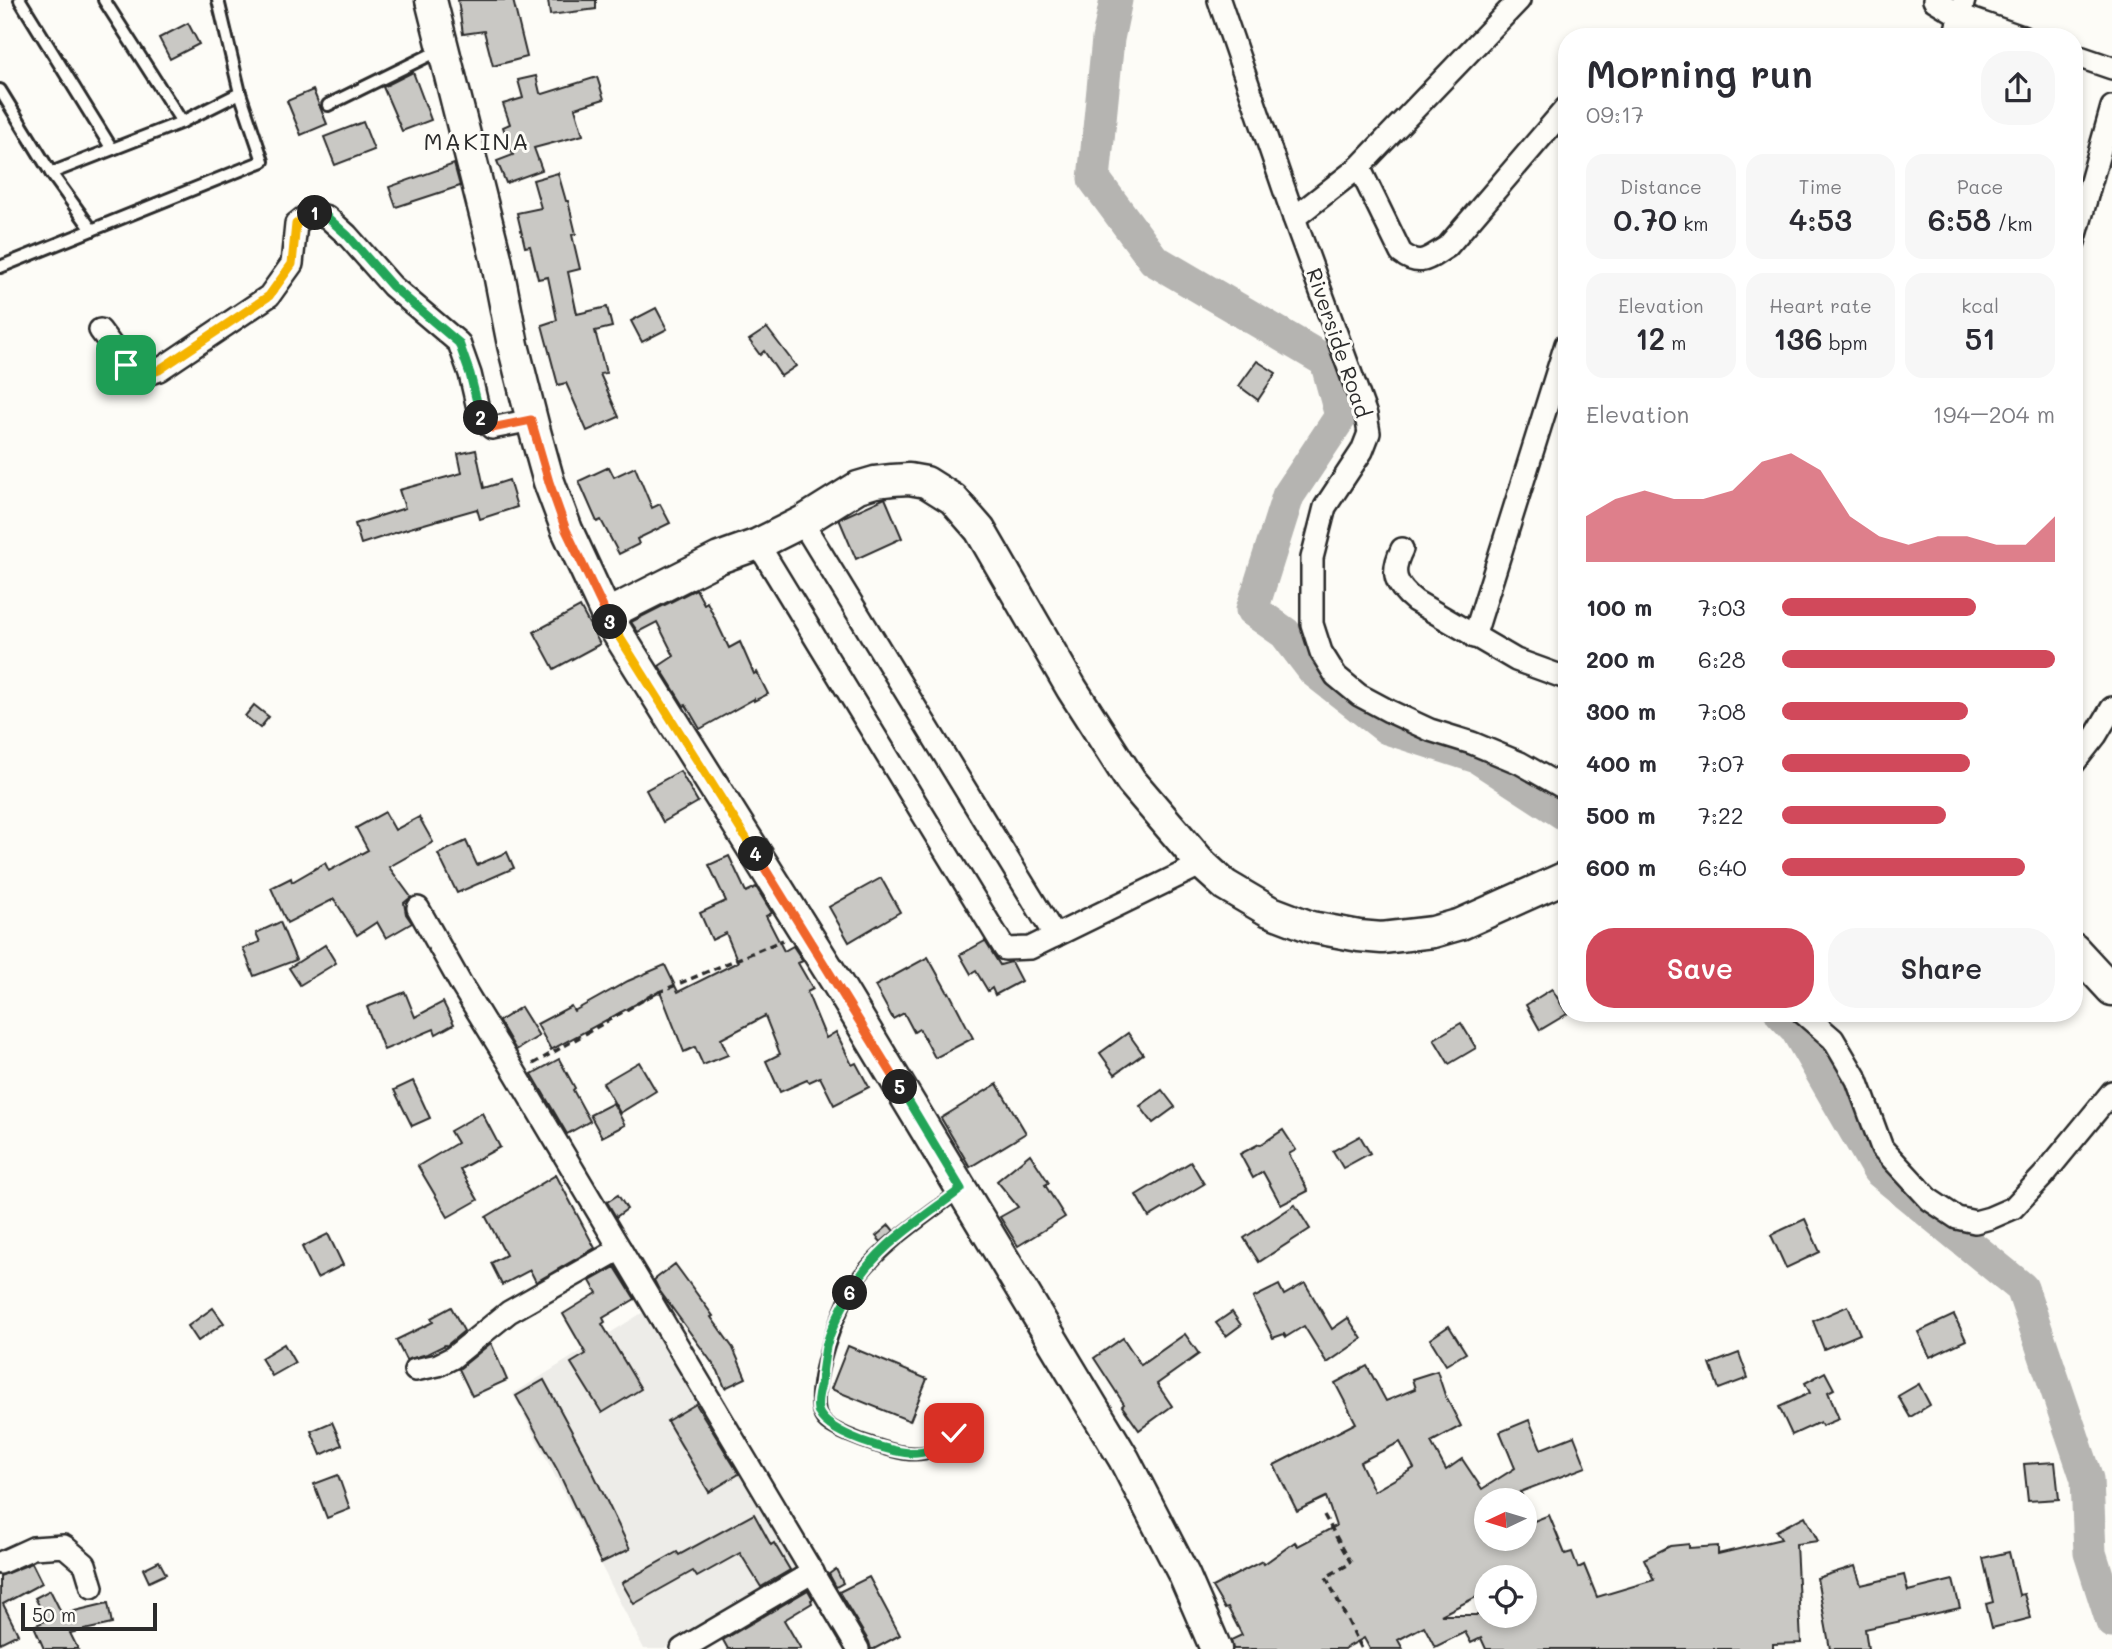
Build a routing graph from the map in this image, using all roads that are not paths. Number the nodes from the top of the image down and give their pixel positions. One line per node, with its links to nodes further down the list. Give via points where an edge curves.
1 (20, 0): 20 (lane)
2 (104, 0): 19 (lane)
3 (218, 0): 15 (lane)
4 (431, 0): 11 (main road)
5 (1219, 0): 24 (street, Riverside Road)
6 (1519, 0): 21 (street)
7 (1934, 0): 8 (street)
8 (1962, 7): 9 (street); 10 (street)
9 (1956, 28)
10 (2004, 28)
11 (444, 48): 16 (lane); 29 (main road)
12 (2083, 58): 13 (street)
13 (2112, 68)
14 (0, 90): 22 (lane)
15 (240, 93): 19 (lane); 25 (lane, via 263,161)
16 (328, 105)
17 (2112, 107): 23 (street)
18 (1558, 117): 21 (street, via 1447,247 1421,261 1401,253)
19 (182, 122): 20 (lane)
20 (112, 149): 22 (lane)
21 (1359, 167): 24 (street)
22 (51, 173): 25 (lane)
23 (2083, 210)
24 (1294, 218): 38 (street, Riverside Road, via 1366,415 1368,433 1363,451 1325,507 1312,558 1312,624 1321,652 1336,676 1359,695 1430,730 1520,763)
25 (92, 230): 26 (lane)
26 (0, 267)
27 (100, 330): 29 (street, via 126,365 142,376 159,370 269,296 292,264 296,224 311,212 327,217 392,286 459,343 480,417 492,428)
28 (1558, 369): 34 (street)
29 (531, 420): 33 (main road, via 566,530)
30 (802, 522): 31 (main road); 39 (main road, via 858,487 875,482 926,482 953,499 980,530 1130,781); 42 (street)
31 (758, 544): 33 (main road, via 719,558); 42 (street, via 1005,949 1030,948)
32 (1402, 550): 34 (street, via 1395,575 1404,592)
33 (606, 615): 47 (main road)
34 (1474, 637): 35 (street, via 1516,660)
35 (1558, 675)
36 (2112, 708): 37 (street)
37 (2083, 752)
38 (1558, 784)
39 (1202, 864): 40 (main road, via 1269,911 1359,936 1433,932); 42 (street)
40 (1558, 881)
41 (418, 908): 48 (street)
42 (1055, 936)
43 (2083, 959): 44 (main road)
44 (2112, 990)
45 (1813, 1022): 46 (street, via 1833,1039 1857,1080 1882,1148 1930,1200 1957,1218 1975,1222 2013,1208)
46 (2112, 1092)
47 (961, 1189): 50 (lane, via 887,1247 859,1276 835,1322 818,1399 823,1420 835,1428 902,1453 933,1450); 56 (main road, via 1124,1460)
48 (620, 1249): 49 (street, via 509,1312 452,1358); 52 (street)
49 (415, 1370)
50 (954, 1433)
51 (0, 1563): 53 (street, via 33,1548 64,1546 85,1564)
52 (813, 1572): 54 (street); 55 (street)
53 (92, 1587)
54 (857, 1648)
55 (682, 1649)
56 (1216, 1649)

